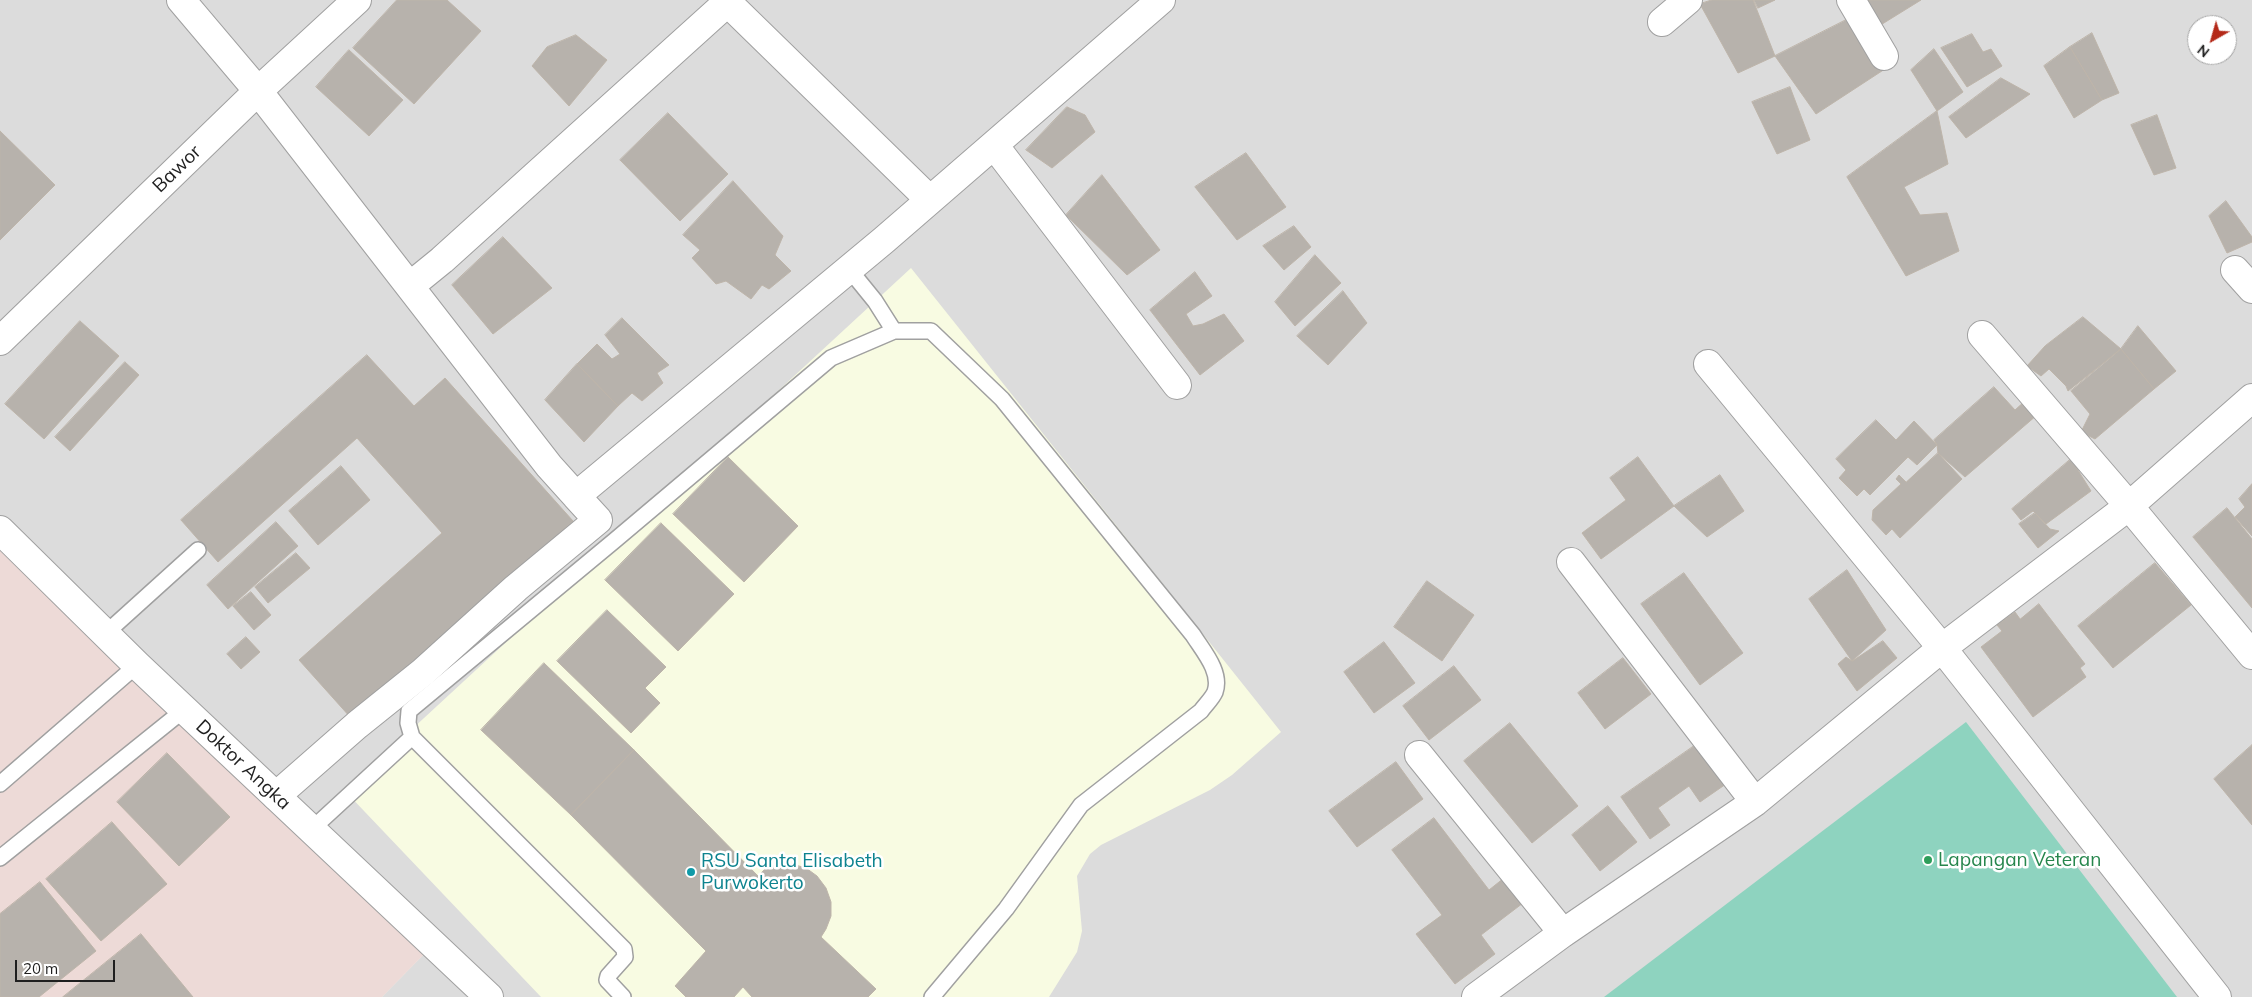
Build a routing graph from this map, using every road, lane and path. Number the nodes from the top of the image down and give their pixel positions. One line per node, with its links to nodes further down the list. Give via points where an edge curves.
1 (181, 0): 9 (street)
2 (357, 0): 9 (street, Bawor)
3 (1161, 0): 10 (street)
4 (1688, 0): 7 (street)
5 (1851, 0): 8 (street)
6 (727, 1): 11 (street); 13 (street)
7 (1662, 22)
8 (1884, 56)
9 (258, 91): 13 (street); 16 (street, Bawor)
10 (994, 145): 11 (street); 18 (street)
11 (930, 200): 12 (street)
12 (849, 269): 14 (lane); 20 (street)
13 (410, 286): 20 (street, via 549,466)
14 (894, 331): 24 (lane, via 831,358); 43 (lane, via 931,330 1002,398 1193,635 1217,680 1214,694 1201,711 1081,805 1006,909)
15 (1982, 336): 21 (street)
16 (0, 341)
17 (1708, 364): 28 (street)
18 (1177, 385)
19 (2252, 398): 21 (street)
20 (576, 496): 22 (street)
21 (2129, 506): 28 (street); 29 (street)
22 (598, 520): 24 (lane); 36 (street)
23 (0, 530): 27 (street, Doktor Angka)
24 (614, 542): 32 (lane, via 409,711)
25 (198, 550): 27 (lane)
26 (1571, 562): 37 (street)
27 (106, 634): 30 (street, Doktor Angka)
28 (1942, 648): 37 (street); 45 (street)
29 (2252, 655)
30 (137, 665): 31 (street, Doktor Angka); 34 (lane)
31 (185, 709): 36 (street, Doktor Angka); 39 (lane)
32 (412, 737): 38 (lane); 42 (lane, via 624,949 625,957 607,980)
33 (1419, 755): 40 (street)
34 (6, 775): 35 (lane)
35 (0, 784)
36 (276, 796): 38 (street, Doktor Angka)
37 (1755, 802): 40 (street)
38 (312, 829): 41 (street, Doktor Angka)
39 (0, 858)
40 (1563, 933): 44 (street)
41 (480, 994)
42 (623, 997)
43 (932, 997)
44 (1476, 997)
45 (2217, 997)

